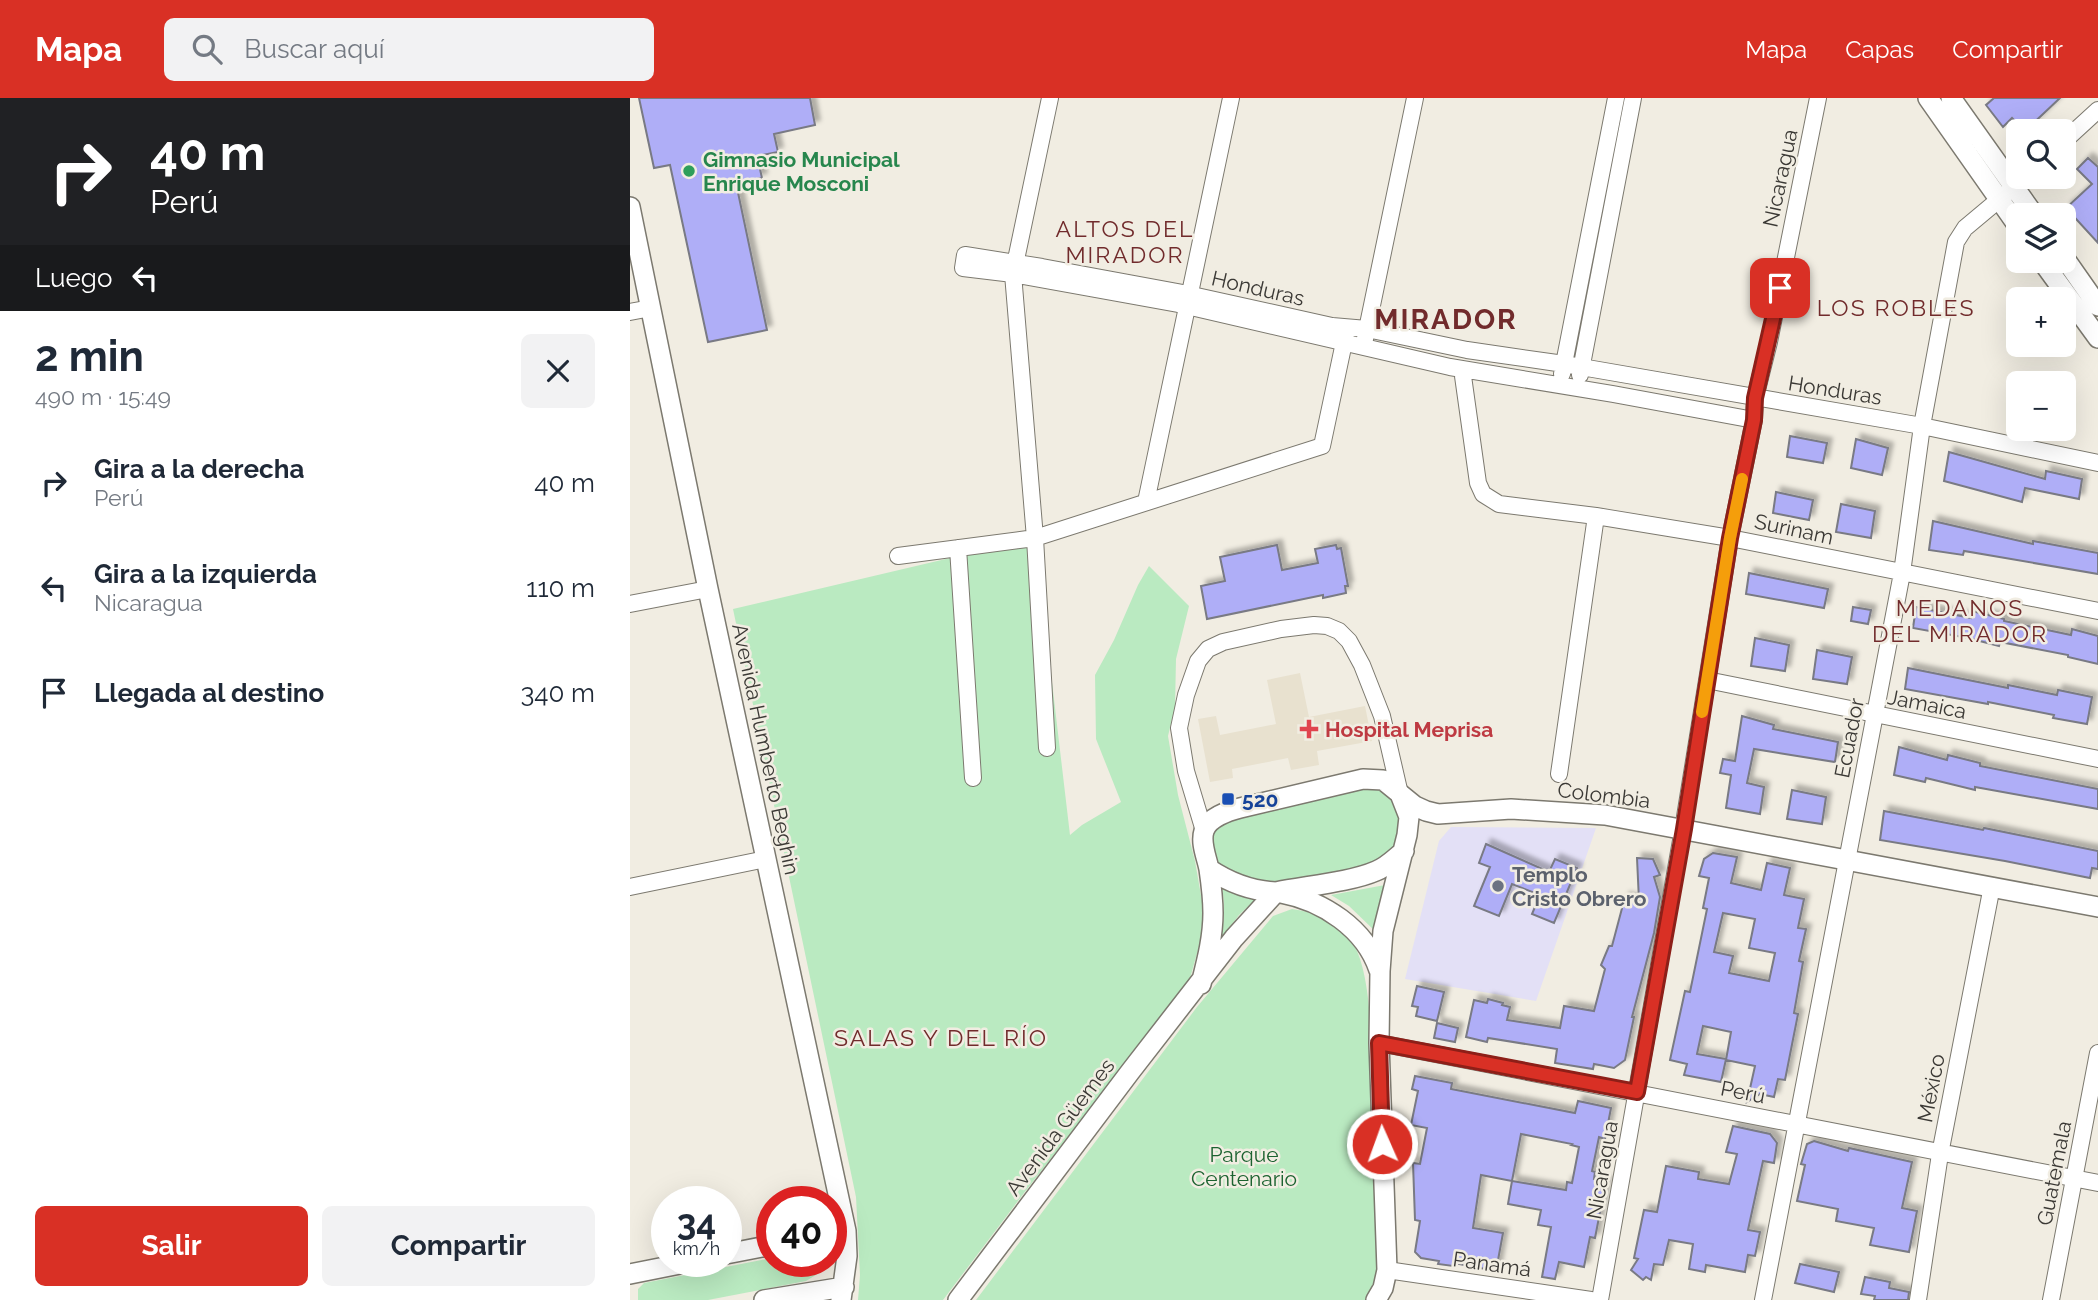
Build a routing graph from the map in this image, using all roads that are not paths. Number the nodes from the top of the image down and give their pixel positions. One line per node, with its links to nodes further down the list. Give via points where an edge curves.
1 (1050, 98): 16 (street)
2 (1231, 98): 19 (street)
3 (1415, 98): 24 (street)
4 (1616, 98): 27 (street)
5 (1633, 98): 28 (street)
6 (1818, 98): 32 (street, Nicaragua)
7 (1928, 98): 13 (street)
8 (1951, 98): 11 (street)
9 (2098, 110): 10 (street)
10 (2076, 130)
11 (2006, 165)
12 (2012, 189): 13 (street, Ecuador)
13 (1999, 201): 15 (street); 34 (street, Ecuador, via 1965,228 1956,242)
14 (630, 207): 21 (street, Avenida Humberto Beghin)
15 (2006, 210)
16 (1015, 268): 19 (street, Honduras); 38 (street)
17 (2051, 273): 23 (street)
18 (2075, 273): 20 (street)
19 (1189, 300): 25 (street, Honduras, via 1332,326); 36 (street)
20 (2098, 306)
21 (651, 307): 22 (street); 43 (street, Avenida Humberto Beghin)
22 (630, 312)
23 (2095, 328)
24 (1367, 329): 25 (street, Honduras); 26 (street); 27 (street, Honduras)
25 (1345, 335): 26 (street, Honduras); 36 (street, via 1322,446)
26 (1363, 346): 29 (street, Honduras)
27 (1564, 364): 28 (street, Honduras); 30 (street)
28 (1582, 367): 31 (street); 32 (street, Honduras)
29 (1462, 369): 30 (street, Honduras); 37 (street, Surinam, via 1483,494 1499,504)
30 (1560, 385): 31 (street, Honduras)
31 (1578, 388): 33 (street, Honduras)
32 (1755, 398): 33 (street, Nicaragua); 34 (street, Honduras)
33 (1754, 420): 39 (street, Nicaragua)
34 (1922, 426): 35 (street, Honduras); 42 (street, Ecuador)
35 (2098, 463)
36 (1146, 502): 38 (street)
37 (1596, 516): 39 (street, Surinam); 50 (street)
38 (1035, 538): 40 (street); 48 (street)
39 (1730, 538): 42 (street, Surinam); 46 (street, Nicaragua)
40 (958, 548): 41 (street); 51 (street)
41 (898, 556)
42 (1902, 573): 45 (street, Surinam); 47 (street, Ecuador)
43 (708, 589): 44 (street); 56 (street, Avenida Humberto Beghin)
44 (630, 604)
45 (2098, 611)
46 (1707, 680): 47 (street, Jamaica); 53 (street, Nicaragua)
47 (1874, 715): 49 (street, Jamaica); 57 (street, Ecuador)
48 (1047, 748)
49 (2098, 759)
50 (1559, 774)
51 (973, 778)
52 (1401, 794): 53 (street, Colombia, via 1415,806 1438,814 1511,809 1571,812); 54 (street, Colombia, via 1383,780 1363,779 1229,811); 54 (street, via 1382,716 1349,641 1328,626 1281,629 1223,642 1208,649 1198,661 1179,728); 55 (street, via 1409,817)
53 (1684, 829): 57 (street, Colombia); 67 (street, Nicaragua)
54 (1204, 831): 58 (street)
55 (1404, 851): 61 (street, via 1376,871); 63 (street, via 1383,931)
56 (766, 859): 60 (street); 72 (street, Avenida Humberto Beghin)
57 (1848, 859): 59 (street, Colombia); 68 (street, Ecuador)
58 (1209, 869): 61 (street, via 1239,886); 64 (street, via 1212,932)
59 (1993, 886): 62 (street, Colombia); 69 (street, México)
60 (630, 887)
61 (1276, 892): 63 (street, via 1301,897 1348,925 1363,938); 64 (street, Avenida Güemes)
62 (2098, 907)
63 (1380, 971): 65 (street)
64 (1201, 984): 78 (street, Avenida Güemes)
65 (1379, 1043): 67 (street, Perú); 74 (street)
66 (2098, 1053): 70 (street, Guatemala)
67 (1637, 1092): 68 (street, Perú); 81 (street, Nicaragua)
68 (1797, 1125): 69 (street, Perú); 82 (street, Ecuador)
69 (1940, 1154): 70 (street, Perú); 83 (street, México)
70 (2074, 1179): 71 (street, Perú); 84 (street, Guatemala)
71 (2098, 1183)
72 (830, 1186)
73 (651, 1270): 75 (street)
74 (1387, 1270): 79 (street); 80 (street, Panamá)
75 (630, 1274)
76 (842, 1293): 77 (street)
77 (764, 1300)
78 (958, 1300)
79 (1376, 1300)
80 (1591, 1300)
81 (1600, 1300)
82 (1763, 1300)
83 (1917, 1300)
84 (2051, 1300)

